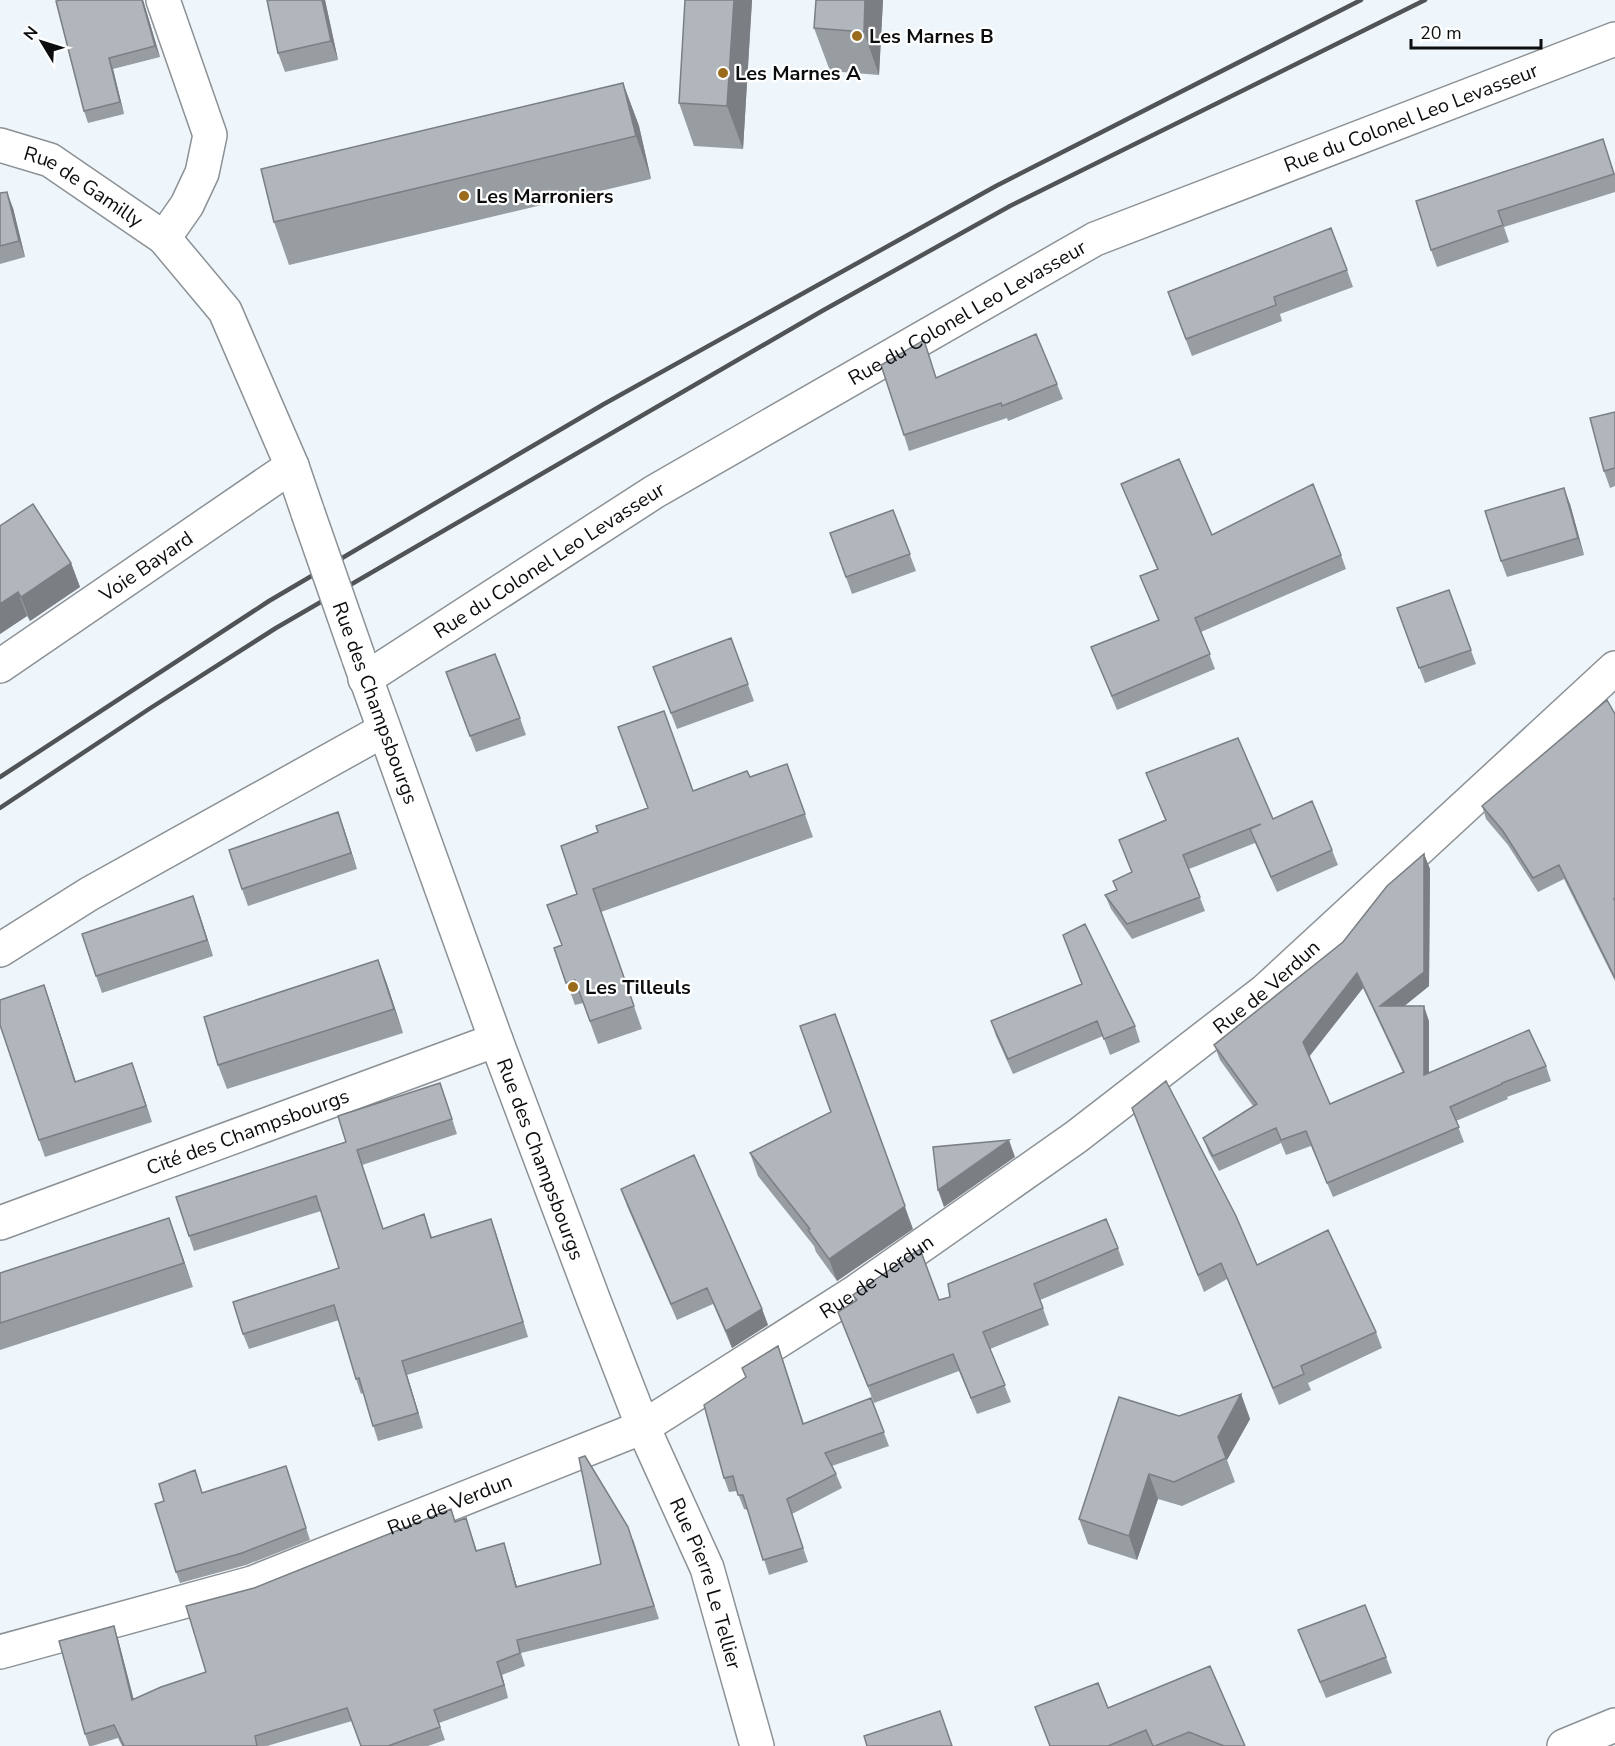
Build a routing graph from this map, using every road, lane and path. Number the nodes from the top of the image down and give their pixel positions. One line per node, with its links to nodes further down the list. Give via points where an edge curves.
1 (163, 0): 4 (street, via 210,135 202,173 187,205)
2 (1615, 39): 7 (street, Rue du Colonel Leo Levasseur, via 1095,239 654,492)
3 (0, 145): 4 (street, Rue de Gamilly, via 50,160)
4 (164, 238): 5 (street, Rue des Champsbourgs, via 225,311)
5 (292, 466): 6 (street, Voie Bayard); 7 (street, Rue des Champsbourgs, bridge)
6 (0, 666)
7 (361, 668): 9 (street, Rue des Champsbourgs)
8 (1615, 668): 13 (street, Rue de Verdun, via 1266,990 1076,1137 873,1280)
9 (384, 730): 10 (street, via 89,894); 11 (street, Rue des Champsbourgs)
10 (0, 950)
11 (496, 1040): 12 (street, Cité des Champsbourgs); 13 (street, Rue des Champsbourgs)
12 (0, 1223)
13 (643, 1427): 14 (street, Rue de Verdun, via 252,1583); 16 (street, Rue Pierre Le Tellier, via 707,1568)
14 (0, 1653)
15 (1615, 1725): 17 (street)
16 (757, 1746)
17 (1564, 1746)

